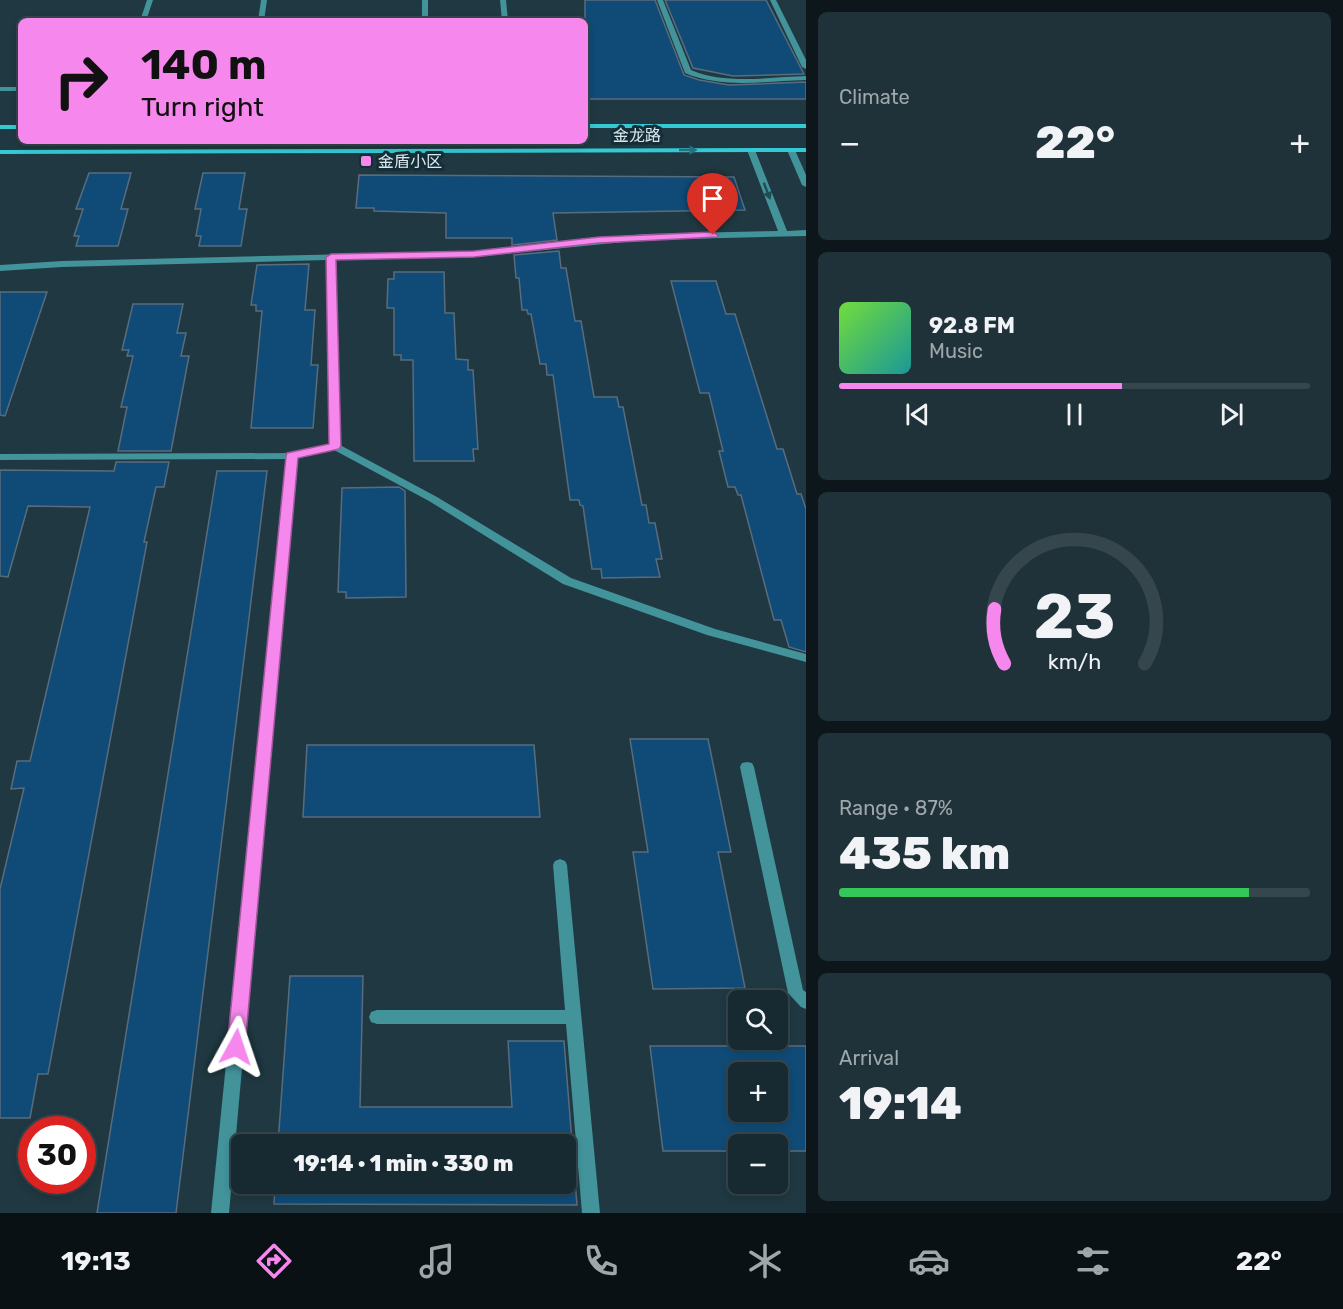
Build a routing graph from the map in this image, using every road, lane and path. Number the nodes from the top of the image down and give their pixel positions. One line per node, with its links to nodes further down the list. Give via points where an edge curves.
1 (150, 0): 7 (street)
2 (264, 0): 8 (street)
3 (425, 0): 9 (street)
4 (503, 0): 10 (street)
5 (660, 0): 12 (street, via 688,71 693,74 712,78)
6 (773, 0): 11 (street)
7 (144, 18)
8 (261, 18)
9 (425, 18)
10 (505, 18)
11 (806, 67)
12 (806, 78)
13 (0, 89): 14 (street)
14 (18, 89)
15 (588, 126): 16 (main road, 金龙路)
16 (806, 126)
17 (0, 127): 18 (main road)
18 (18, 127)
19 (751, 150): 20 (main road, 金龙路); 22 (main road, 金龙路, one-way to 19); 25 (street, one-way to 25)
20 (791, 150): 21 (main road, 金龙路); 23 (street)
21 (806, 150)
22 (0, 152)
23 (806, 185)
24 (806, 232): 25 (street)
25 (783, 233): 26 (street, via 622,239 474,254)
26 (331, 257): 27 (street); 28 (street)
27 (0, 268)
28 (335, 446): 29 (street); 31 (street, via 433,499 567,581 711,632)
29 (292, 456): 30 (street); 37 (street)
30 (0, 457)
31 (806, 658)
32 (747, 767): 34 (street, via 796,993)
33 (560, 865): 36 (street)
34 (806, 1002)
35 (377, 1017): 36 (street)
36 (574, 1017): 38 (street)
37 (220, 1213)
38 (591, 1213)

